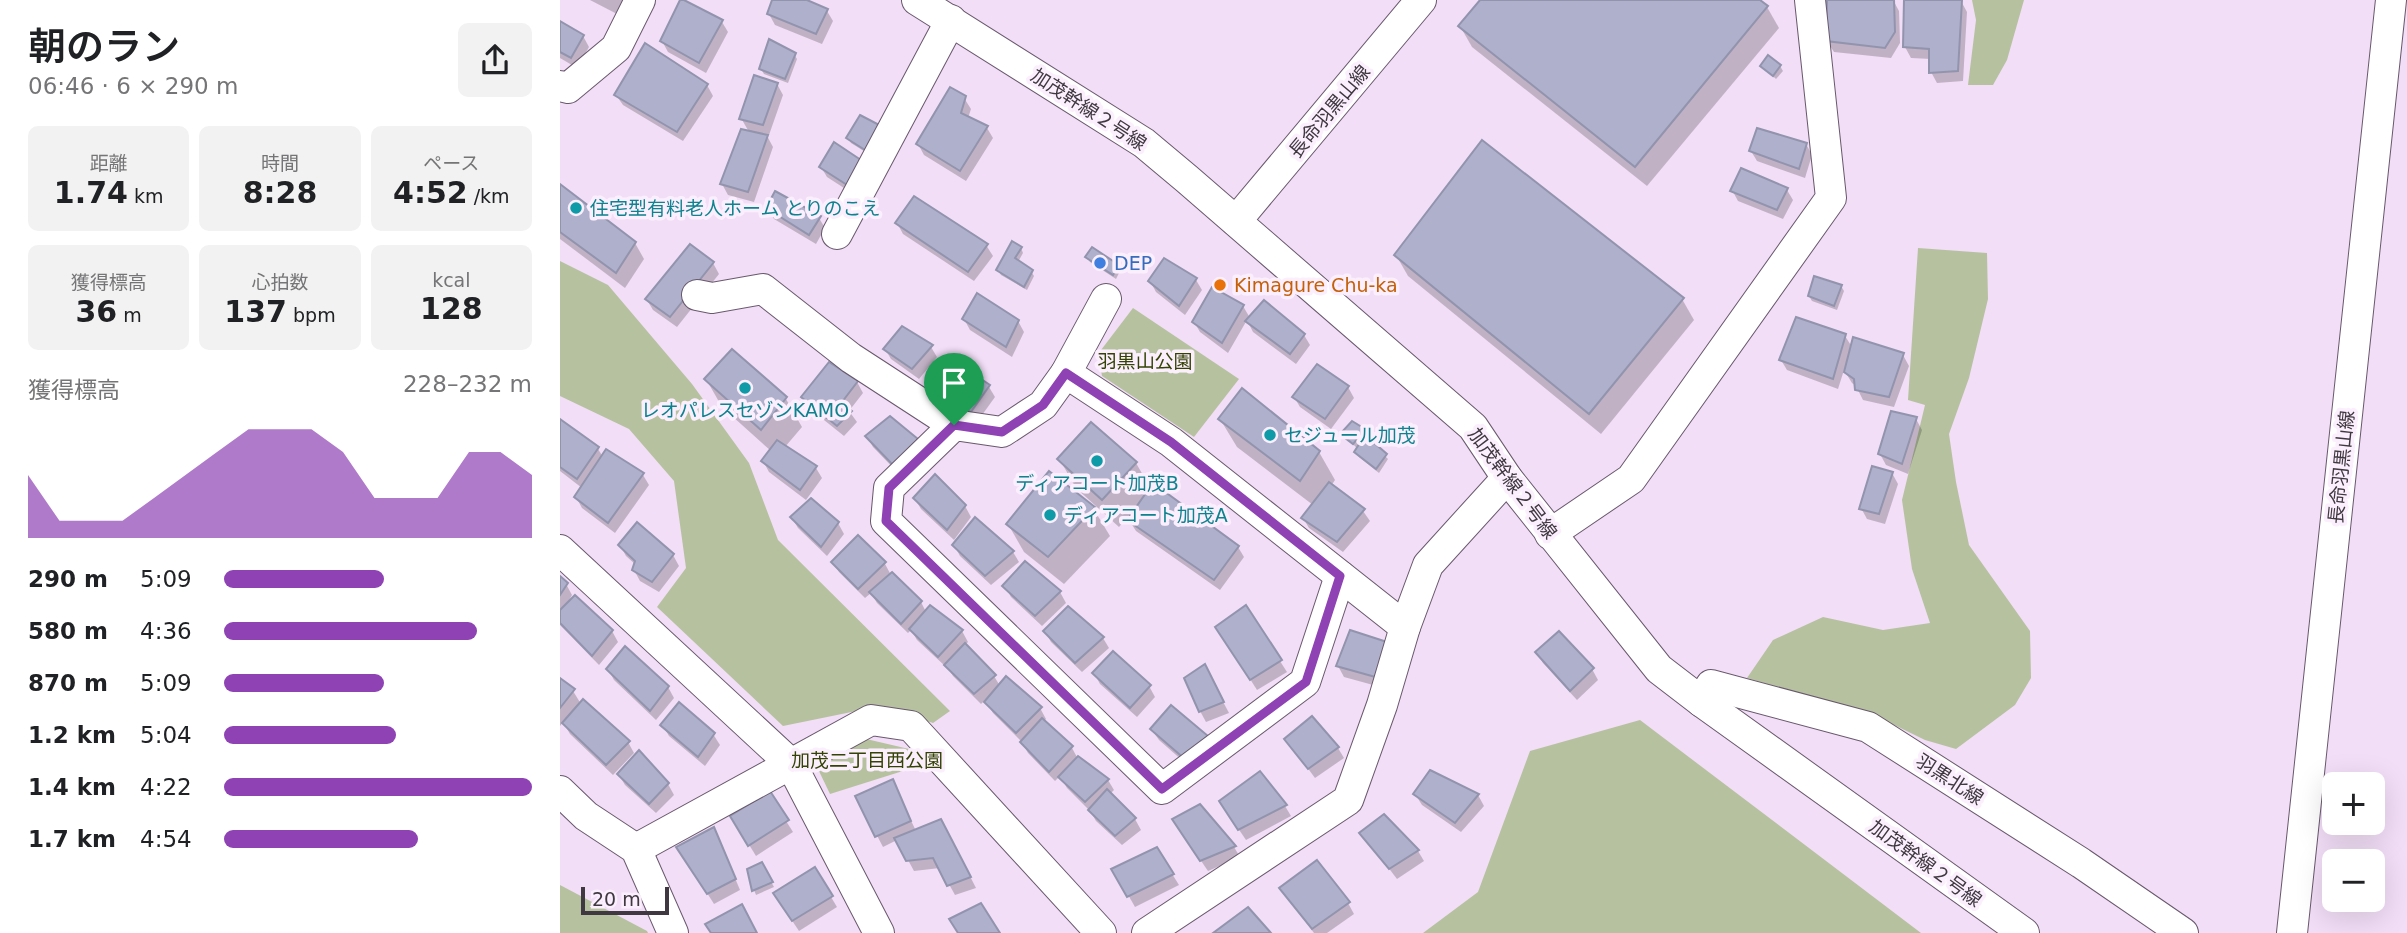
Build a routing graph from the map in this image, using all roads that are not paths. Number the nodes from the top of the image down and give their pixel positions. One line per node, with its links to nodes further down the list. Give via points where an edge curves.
1 (640, 0): 7 (street, via 616,48 568,88)
2 (917, 0): 6 (street, 加茂幹線２号線)
3 (1421, 0): 8 (street, 長命羽黒山線)
4 (1810, 0): 15 (street, via 1831,198 1631,479)
5 (2391, 0): 29 (street, 長命羽黒山線)
6 (951, 20): 8 (street, 加茂幹線２号線, via 1144,143); 9 (street)
7 (560, 86)
8 (1236, 221): 14 (street, 加茂幹線２号線, via 1473,427)
9 (837, 234)
10 (697, 295): 13 (street, via 712,298 763,289 851,358)
11 (1106, 299): 12 (street)
12 (1066, 373): 13 (street, via 1043,405 1002,432); 17 (street, via 1171,442)
13 (954, 425): 17 (street, via 889,488 886,521 1162,789 1306,682)
14 (1507, 478): 15 (street, 加茂幹線２号線); 18 (street, via 1428,565)
15 (1550, 534): 19 (street, 加茂幹線２号線, via 1659,669)
16 (560, 550): 20 (street)
17 (1340, 576): 18 (street)
18 (1405, 627): 26 (street, via 1348,800)
19 (1702, 702): 27 (street, 加茂幹線２号線); 28 (street, 羽黒北線, via 1711,685 1868,727)
20 (792, 764): 22 (street); 24 (street); 25 (street, via 871,720 911,726)
21 (560, 791): 22 (street, via 586,817)
22 (636, 849): 23 (street)
23 (673, 933)
24 (879, 933)
25 (1101, 933)
26 (1147, 933)
27 (2024, 933)
28 (2183, 933)
29 (2292, 933)

